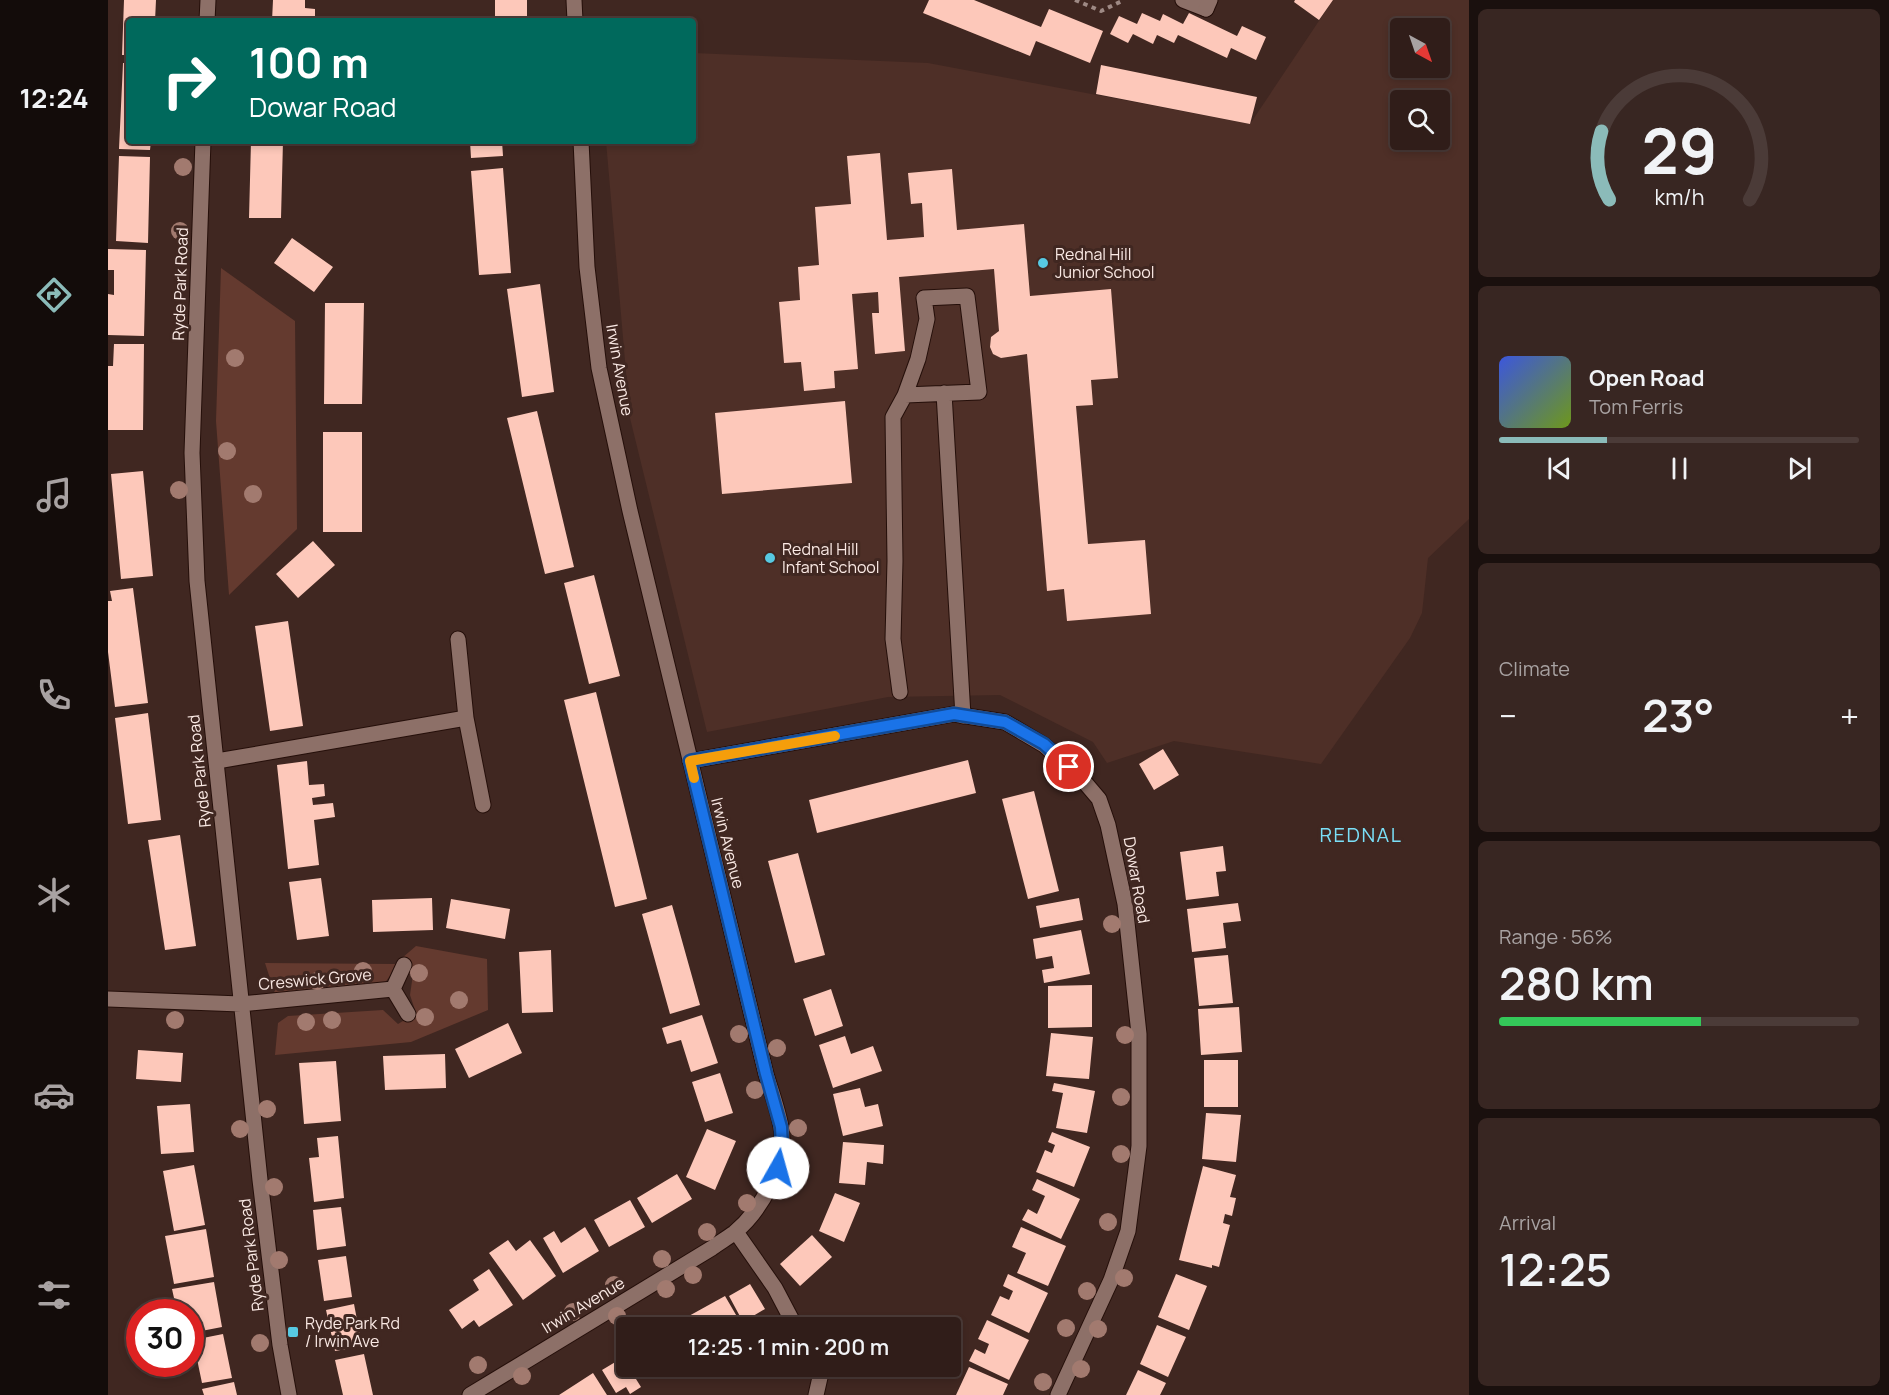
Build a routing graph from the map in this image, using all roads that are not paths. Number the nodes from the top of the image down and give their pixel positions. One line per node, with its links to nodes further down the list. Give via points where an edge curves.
1 (208, 0): 5 (street)
2 (574, 0): 6 (street)
3 (1183, 0): 4 (street)
4 (1208, 4)
5 (207, 18)
6 (575, 18)
7 (203, 144): 15 (street, Ryde Park Road, via 192,453 197,581)
8 (581, 144): 16 (street, Irwin Avenue, via 587,267 599,368)
9 (944, 393): 10 (street); 10 (street, via 979,392 967,296 924,298 927,319); 13 (street)
10 (905, 395): 12 (street, via 893,417 893,639)
11 (458, 639): 14 (street)
12 (900, 692)
13 (963, 716): 16 (street, Dowar Road, via 954,714); 29 (street, Dowar Road, via 1005,722 1044,744 1082,779 1099,799 1108,825 1125,904 1139,1045 1139,1146 1128,1231 1112,1280)
14 (466, 718): 15 (street); 17 (street)
15 (217, 761): 21 (street, Ryde Park Road)
16 (690, 761): 23 (street, Irwin Avenue, via 781,1127 778,1168 764,1199)
17 (483, 806)
18 (404, 964): 19 (street, Creswick Grove)
19 (393, 989): 21 (street, Creswick Grove); 22 (street, Creswick Grove)
20 (108, 999): 21 (street, Creswick Grove)
21 (241, 1004): 26 (street, Ryde Park Road, via 279,1333)
22 (408, 1014)
23 (736, 1232): 24 (street); 27 (street, Irwin Avenue)
24 (790, 1317)
25 (820, 1377): 28 (street)
26 (290, 1395)
27 (470, 1395)
28 (816, 1395)
29 (1058, 1395)

